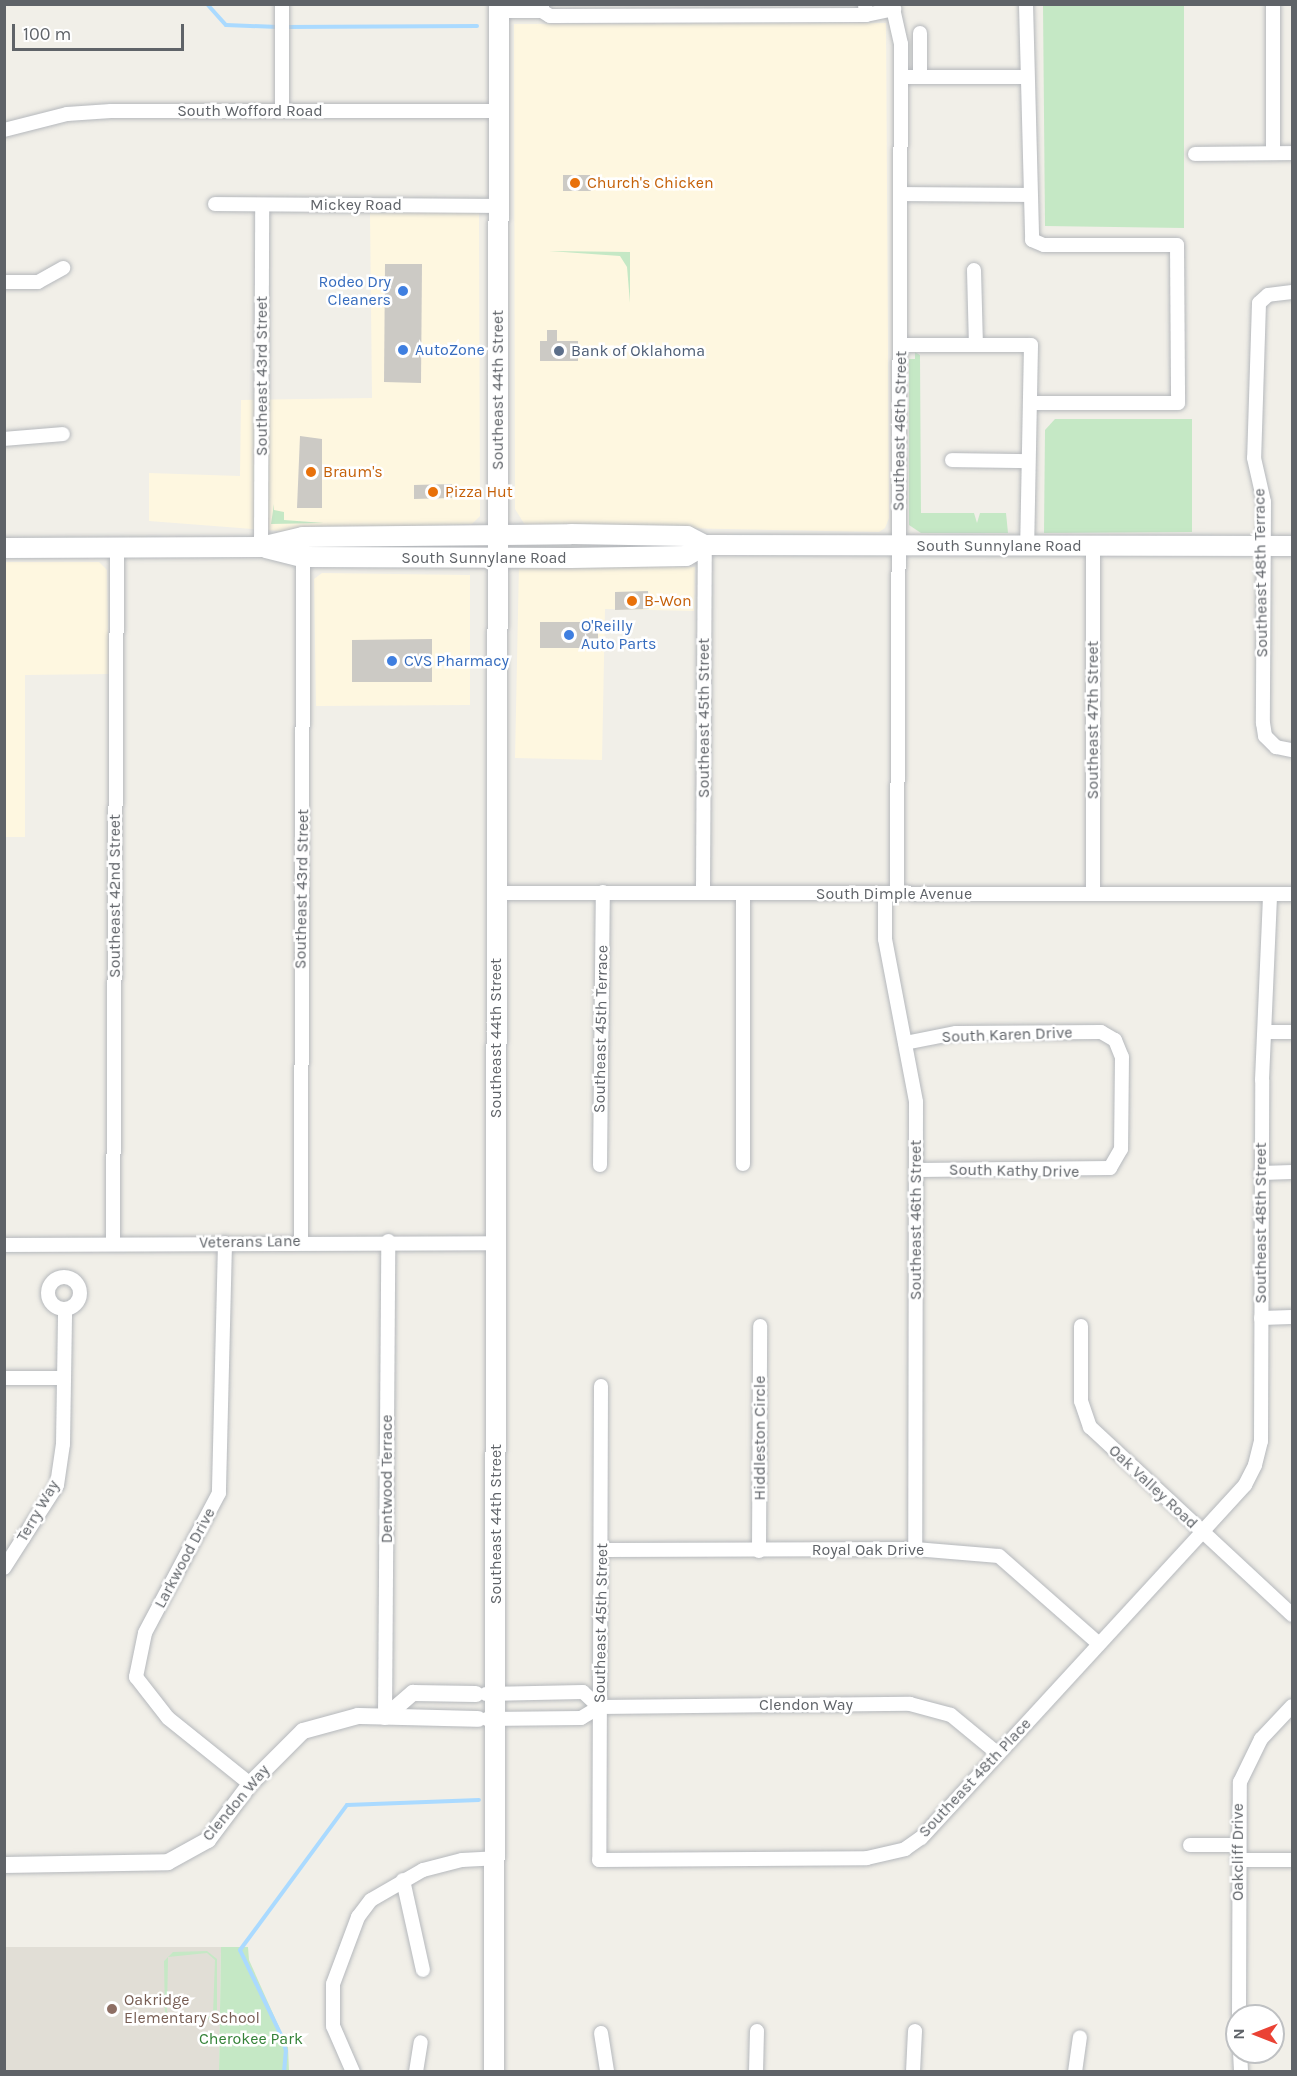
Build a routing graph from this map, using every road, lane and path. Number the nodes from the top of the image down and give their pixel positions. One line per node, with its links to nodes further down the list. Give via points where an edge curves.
1 (282, 4): 12 (street)
2 (1026, 4): 11 (street)
3 (1272, 4): 15 (street)
4 (893, 7): 7 (street); 9 (street, Southeast 46th Street, via 902,44)
5 (499, 8): 6 (street); 13 (main road, Southeast 44th Street)
6 (542, 8): 7 (street, via 550,16)
7 (866, 10)
8 (920, 33): 10 (street)
9 (901, 77): 10 (street); 18 (street, Southeast 46th Street)
10 (920, 77): 11 (street)
11 (1028, 77): 19 (street)
12 (282, 111): 13 (street, South Wofford Road); 14 (street, South Wofford Road, via 67,114)
13 (498, 111): 22 (main road, Southeast 44th Street)
14 (4, 130)
15 (1273, 153): 16 (street); 17 (street)
16 (1293, 153)
17 (1196, 154)
18 (901, 194): 19 (street); 27 (street, Southeast 46th Street)
19 (1029, 195): 29 (street, via 1029,234 1036,244 1177,246 1178,392 1178,403)
20 (215, 204): 21 (street, Mickey Road)
21 (262, 204): 22 (street, Mickey Road); 41 (street, Southeast 43rd Street)
22 (498, 206): 34 (main road, Southeast 44th Street)
23 (63, 268): 25 (street, via 38,282)
24 (974, 270): 28 (street)
25 (4, 282)
26 (1293, 292): 39 (street, Southeast 48th Terrace, via 1268,295 1258,303 1256,316 1254,458 1264,502)
27 (901, 345): 28 (street); 36 (street, Southeast 46th Street)
28 (975, 345): 29 (street, via 1030,345)
29 (1030, 403): 33 (street)
30 (63, 434): 31 (street)
31 (4, 439)
32 (952, 460): 33 (street)
33 (1028, 460): 37 (street)
34 (498, 534): 35 (main road, South Sunnylane Road, via 687,536); 42 (main road, South Sunnylane Road); 45 (main road, Southeast 44th Street)
35 (705, 545): 36 (main road, South Sunnylane Road); 45 (main road, South Sunnylane Road, via 686,556); 47 (street, Southeast 45th Street)
36 (898, 546): 37 (main road, South Sunnylane Road); 51 (street, Southeast 46th Street)
37 (1027, 546): 38 (main road, South Sunnylane Road)
38 (1093, 546): 39 (main road, South Sunnylane Road); 52 (street, Southeast 47th Street)
39 (1263, 546): 40 (main road, South Sunnylane Road); 46 (street, Southeast 48th Terrace, via 1265,736 1276,747)
40 (1293, 546)
41 (261, 547): 42 (main road, South Sunnylane Road); 44 (main road, South Sunnylane Road)
42 (303, 547): 45 (main road, South Sunnylane Road); 64 (street, Southeast 43rd Street)
43 (4, 548): 44 (main road, South Sunnylane Road)
44 (117, 548): 68 (street, Southeast 42nd Street)
45 (498, 557): 49 (main road, Southeast 44th Street)
46 (1293, 750)
47 (704, 890): 48 (street, South Dimple Avenue); 50 (street, South Dimple Avenue)
48 (603, 892): 49 (street, South Dimple Avenue); 59 (street, Southeast 45th Terrace)
49 (496, 893): 67 (main road, Southeast 44th Street)
50 (744, 893): 51 (street, South Dimple Avenue); 58 (street)
51 (891, 894): 52 (street, South Dimple Avenue); 57 (street, Southeast 46th Street, via 885,939)
52 (1093, 894): 54 (street, South Dimple Avenue)
53 (1293, 894): 54 (street, South Dimple Avenue)
54 (1270, 895): 55 (street, Southeast 48th Street)
55 (1266, 1032): 56 (street); 63 (street, Southeast 48th Street)
56 (1293, 1032)
57 (905, 1043): 60 (street, South Karen Drive, via 956,1033 1109,1035 1122,1057 1121,1149); 61 (street, Southeast 46th Street, via 916,1102)
58 (744, 1164)
59 (600, 1165)
60 (1110, 1168): 61 (street, South Kathy Drive)
61 (917, 1170): 79 (street, Southeast 46th Street)
62 (1293, 1172): 63 (street)
63 (1261, 1173): 72 (street, Southeast 48th Street)
64 (301, 1241): 65 (street, Veterans Lane); 66 (street, Veterans Lane)
65 (388, 1241): 67 (street, Veterans Lane); 89 (street, Dentwood Terrace)
66 (225, 1243): 68 (street, Veterans Lane); 93 (street, Larkwood Drive, via 219,1493 145,1633 136,1677 168,1718)
67 (496, 1243): 86 (main road, Southeast 44th Street)
68 (113, 1244): 69 (street, Veterans Lane)
69 (4, 1245)
70 (64, 1312): 76 (street, Terry Way)
71 (1293, 1317): 72 (street)
72 (1261, 1318): 78 (street, Southeast 48th Street, via 1258,1455 1245,1485)
73 (760, 1326): 81 (street, Hiddleston Circle)
74 (1081, 1326): 78 (street, Oak Valley Road, via 1081,1401 1090,1427)
75 (4, 1378): 76 (street)
76 (64, 1378): 82 (street, Terry Way, via 63,1444 57,1485)
77 (601, 1386): 80 (street, Southeast 45th Street)
78 (1202, 1532): 83 (street, Oak Valley Road); 84 (street, Southeast 48th Place)
79 (915, 1549): 81 (street, Royal Oak Drive); 84 (street, Royal Oak Drive, via 999,1556)
80 (603, 1550): 81 (street, Royal Oak Drive); 88 (street, Southeast 45th Street)
81 (759, 1551)
82 (4, 1568)
83 (1293, 1615)
84 (1099, 1644): 92 (street, Southeast 48th Place)
85 (439, 1694): 86 (street); 89 (street, via 413,1693); 90 (street)
86 (486, 1694): 88 (street, via 583,1692); 91 (main road, Southeast 44th Street)
87 (1293, 1706): 95 (street, Oakcliff Drive, via 1248,1761 1238,1800)
88 (598, 1707): 91 (street, Clendon Way, via 580,1718); 92 (street, Clendon Way, via 928,1706 951,1715); 97 (street, Southeast 45th Street)
89 (385, 1717): 90 (street, Clendon Way); 93 (street, Clendon Way, via 337,1719 303,1731)
90 (439, 1718): 91 (street, Clendon Way)
91 (487, 1719): 96 (main road, Southeast 44th Street)
92 (997, 1754): 97 (street, Southeast 48th Place, via 921,1838 888,1856)
93 (250, 1784): 100 (street, Clendon Way, via 208,1840 168,1862)
94 (1190, 1845): 95 (street)
95 (1238, 1845): 98 (street, Oakcliff Drive)
96 (495, 1858): 101 (street, via 438,1865); 111 (main road, Southeast 44th Street)
97 (599, 1860)
98 (1238, 1860): 99 (street); 103 (street, Oakcliff Drive)
99 (1293, 1860)
100 (4, 1865)
101 (403, 1880): 102 (street); 109 (street, via 370,1900 358,1917 333,1984 333,2026)
102 (423, 1970)
103 (1239, 2004)
104 (757, 2031): 113 (street)
105 (915, 2031): 114 (street)
106 (601, 2032): 112 (street)
107 (1080, 2037): 115 (street)
108 (421, 2042): 110 (street)
109 (353, 2072)
110 (416, 2072)
111 (494, 2072)
112 (607, 2072)
113 (756, 2072)
114 (913, 2072)
115 (1075, 2072)

